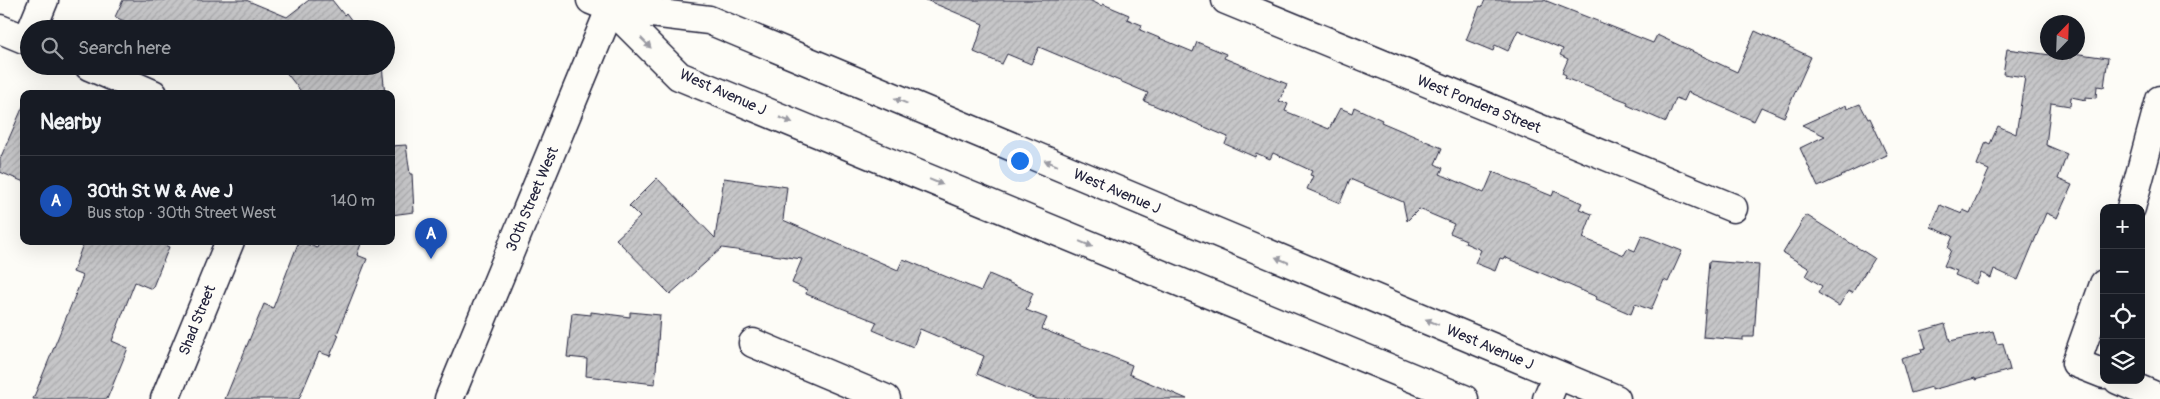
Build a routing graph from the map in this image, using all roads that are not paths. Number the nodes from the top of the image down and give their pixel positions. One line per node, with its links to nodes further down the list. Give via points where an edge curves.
1 (44, 0): 5 (main road)
2 (1226, 0): 4 (main road, West Pondera Street)
3 (605, 3): 18 (main road, West Avenue J, one-way to 3, via 708,20); 21 (main road, 30th Street West); 23 (main road, West Avenue J, one-way to 23, via 679,76)
4 (1271, 9): 12 (main road, West Pondera Street)
5 (36, 20)
6 (0, 29): 7 (main road)
7 (20, 34)
8 (109, 75): 9 (main road)
9 (144, 90)
10 (2160, 100): 11 (main road)
11 (2132, 204)
12 (1733, 208)
13 (228, 245): 20 (main road, Shad Street)
14 (2100, 294): 16 (main road, via 2076,363)
15 (753, 343): 22 (main road)
16 (2100, 372)
17 (2127, 384): 19 (main road)
18 (1552, 387): 24 (main road, West Avenue J)
19 (2160, 398)
20 (165, 399)
21 (449, 399)
22 (886, 399)
23 (1464, 399)
24 (1616, 399)

